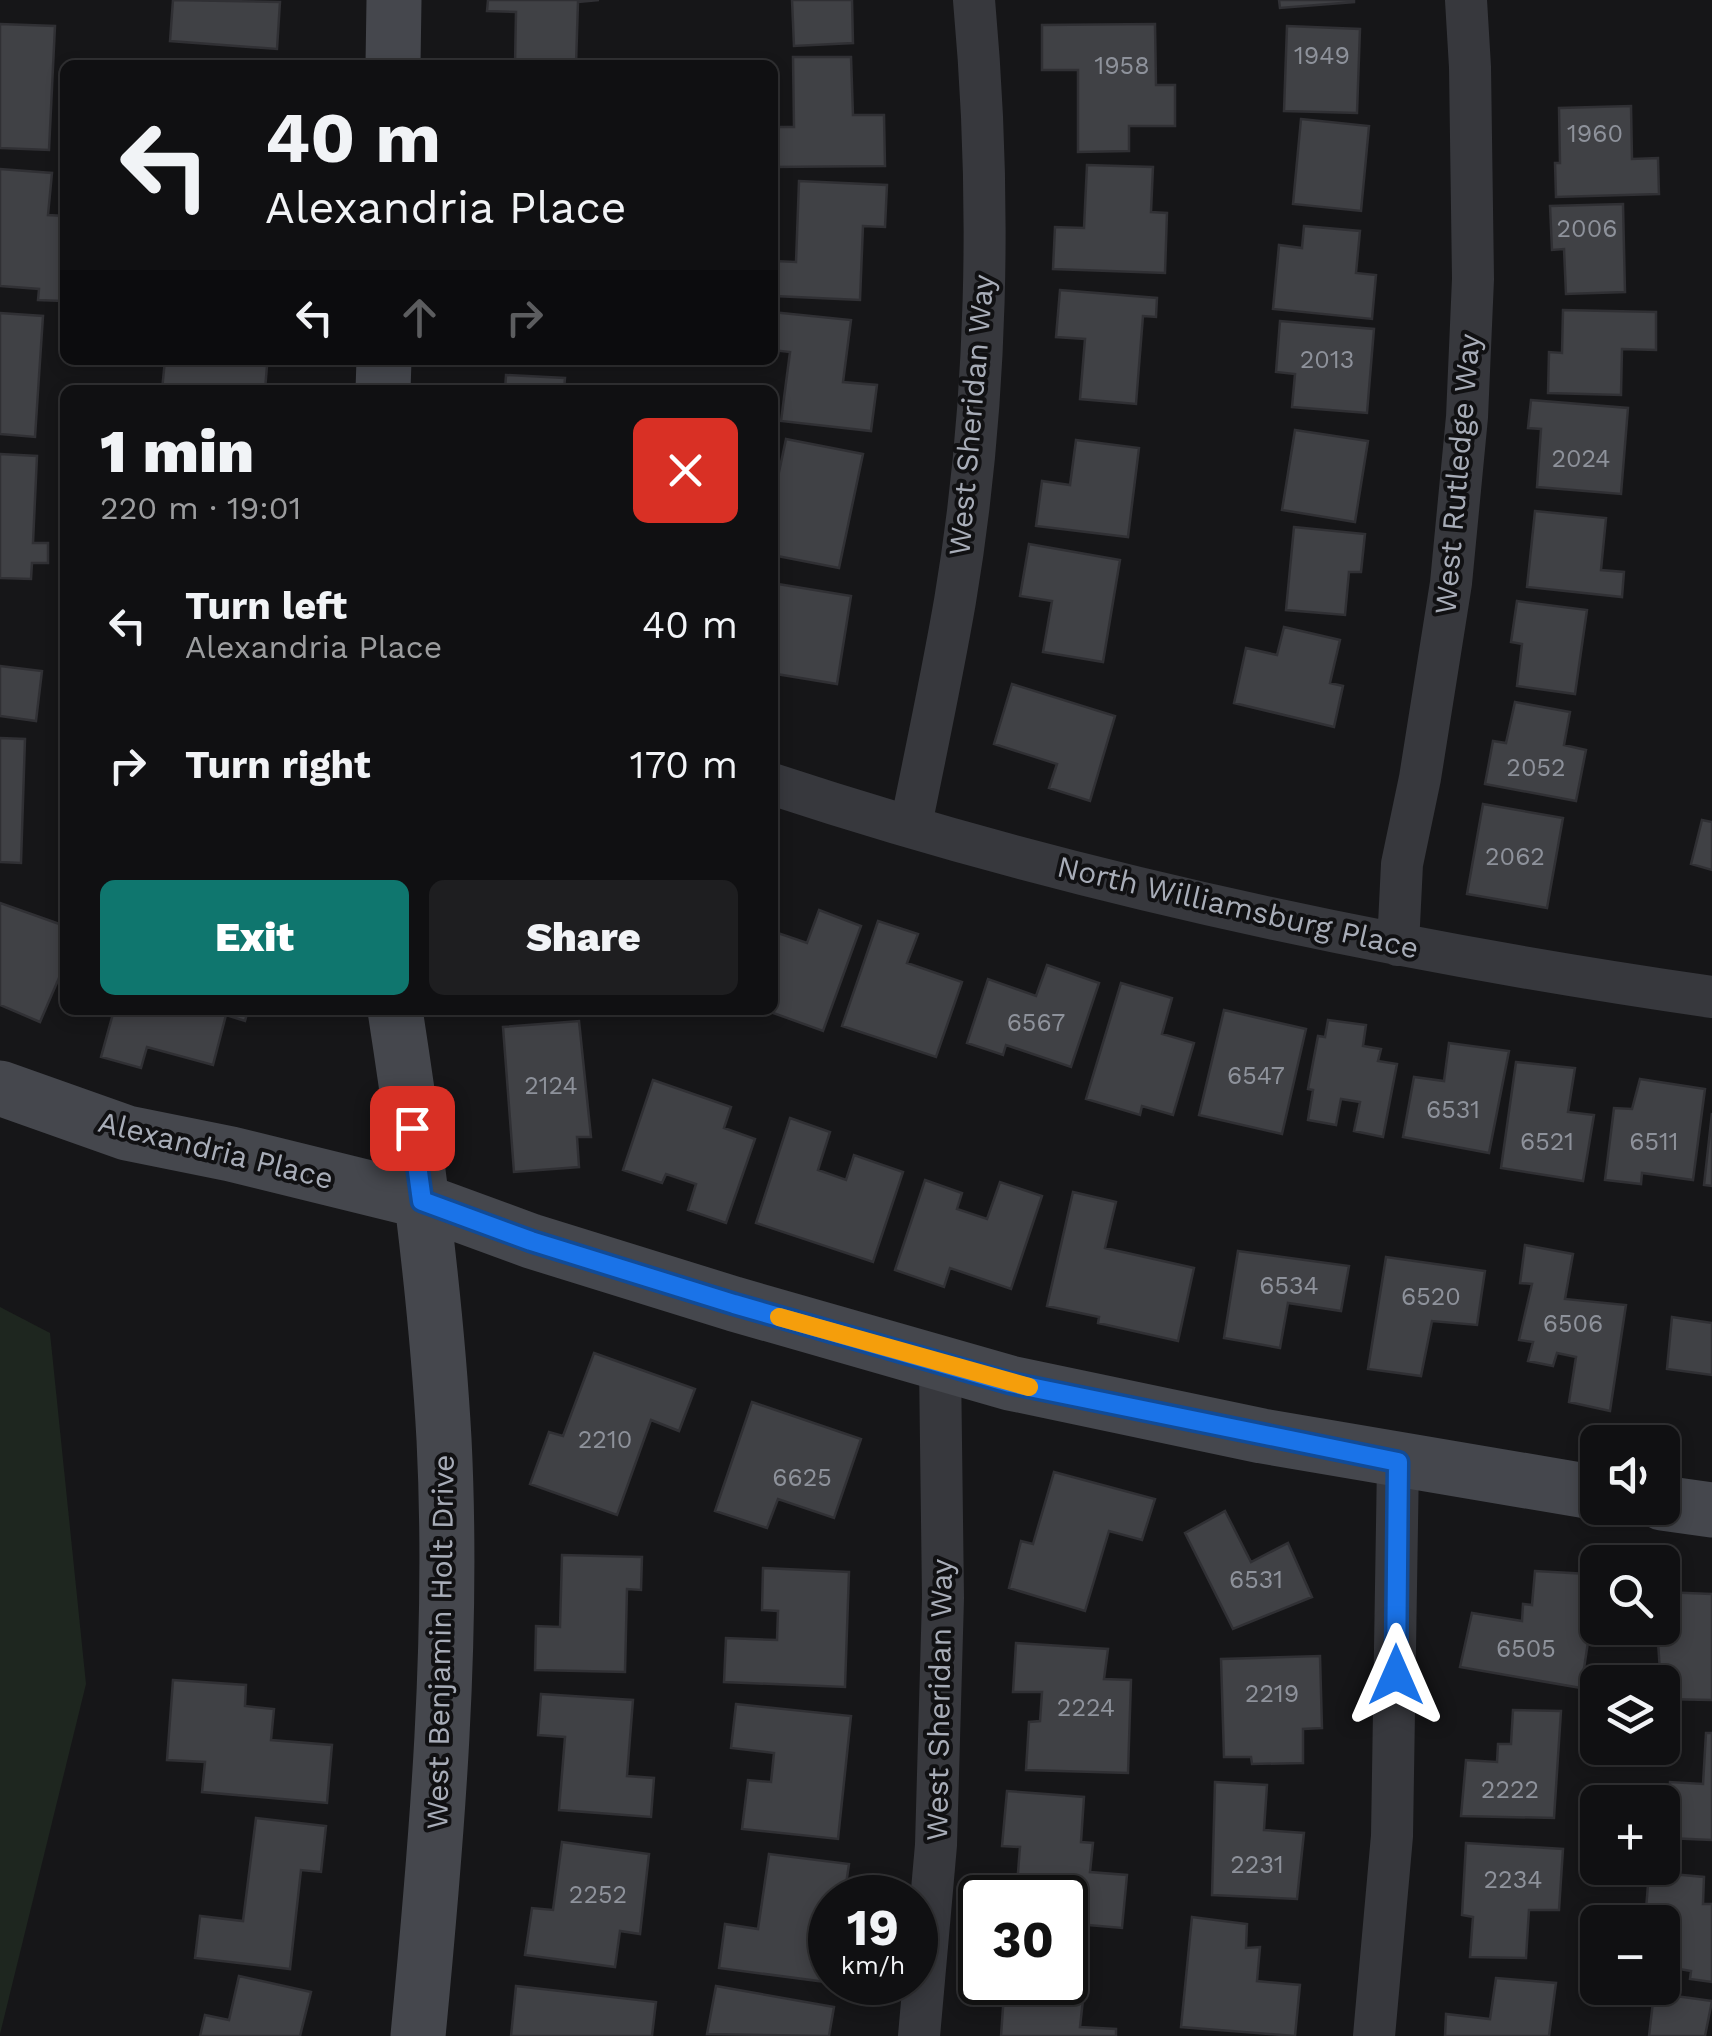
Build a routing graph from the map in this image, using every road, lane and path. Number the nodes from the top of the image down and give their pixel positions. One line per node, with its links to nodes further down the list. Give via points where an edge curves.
1 (394, 0): 4 (street)
2 (974, 0): 6 (street, West Sheridan Way, via 985,208 977,406 955,598)
3 (1466, 0): 7 (street, West Rutledge Way, via 1472,280 1467,417 1451,583 1402,864)
4 (392, 60)
5 (778, 786): 6 (street, North Williamsburg Place)
6 (911, 826): 7 (street, North Williamsburg Place, via 1214,908)
7 (1398, 945): 8 (street, North Williamsburg Place)
8 (1712, 997)
9 (396, 1015): 11 (street, West Benjamin Holt Drive)
10 (0, 1088): 11 (street, Alexandria Place, via 127,1133)
11 (422, 1201): 12 (street, Alexandria Place, via 531,1241); 17 (street, West Benjamin Holt Drive, via 444,1438 447,1612)
12 (940, 1364): 13 (street, Alexandria Place); 18 (street, West Sheridan Way, via 938,1788)
13 (1398, 1462): 14 (street, Alexandria Place); 19 (street, via 1392,1836)
14 (1580, 1490)
15 (1680, 1506): 16 (street)
16 (1712, 1510)
17 (418, 2036)
18 (919, 2036)
19 (1374, 2036)

